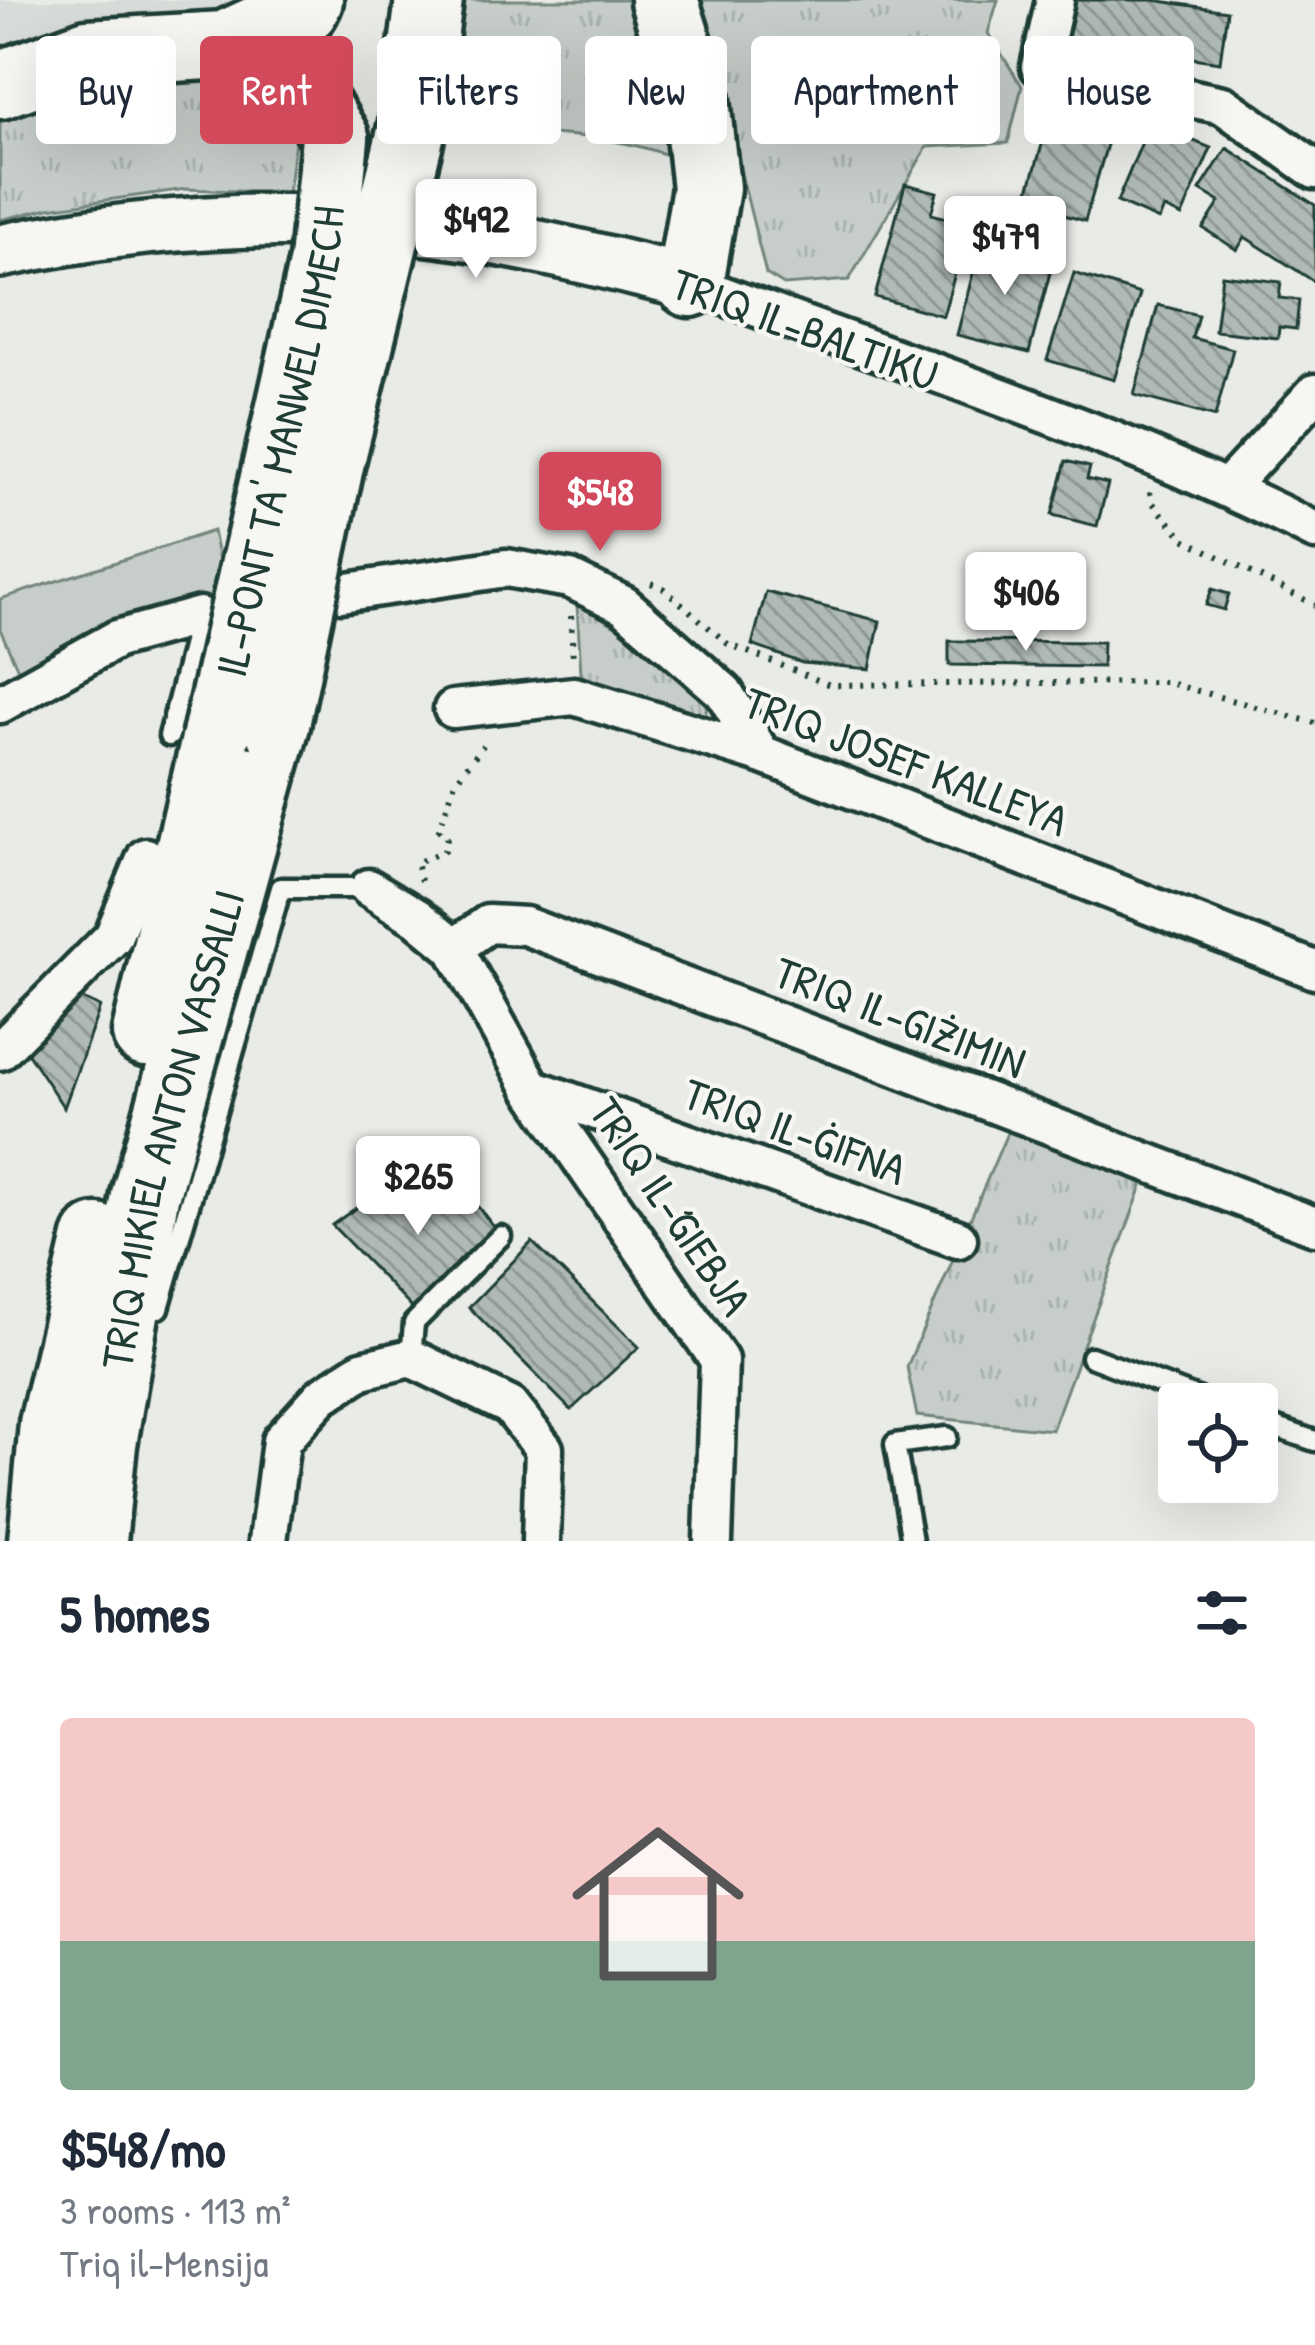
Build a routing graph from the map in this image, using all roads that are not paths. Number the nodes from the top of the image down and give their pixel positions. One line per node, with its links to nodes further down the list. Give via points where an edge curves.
1 (309, 0): 6 (highway)
2 (337, 0): 7 (highway)
3 (429, 0): 21 (highway, IL-PONT TA' MANWEL DIMECH, bridge, via 413,124 330,465)
4 (664, 0): 13 (highway, via 696,100 706,188)
5 (1054, 0): 11 (street, via 1040,67 1223,105)
6 (246, 36)
7 (336, 36)
8 (200, 47): 9 (highway, via 88,52)
9 (0, 85)
10 (334, 144): 21 (highway, IL-PONT TA' MANWEL DIMECH, bridge, via 323,261)
11 (1315, 170)
12 (0, 251): 13 (main road, TRIQ IL-BALTIKU, via 164,225 270,221 436,230)
13 (690, 283): 15 (street, TRIQ IL-BALTIKU)
14 (1315, 393): 15 (street)
15 (1228, 487): 16 (street, TRIQ IL-BALTIKU)
16 (1315, 531)
17 (341, 593): 22 (street, via 506,568 570,579 624,605 724,692)
18 (200, 616): 19 (street, via 117,639); 21 (lane)
19 (0, 704)
20 (453, 709): 22 (street, TRIQ JOSEF KALLEYA, via 574,696)
21 (220, 733): 39 (highway, TRIQ MIKIEL ANTON VASSALLI, via 52,1424); 40 (highway, TRIQ MIKIEL ANTON VASSALLI)
22 (761, 754): 26 (street, TRIQ JOSEF KALLEYA)
23 (146, 857): 27 (street, via 113,937)
24 (369, 888): 25 (street); 32 (lane, via 281,889)
25 (454, 948): 28 (street, TRIQ IL-ǴIEBJA); 29 (street, TRIQ IL-GIŻIMIN, via 488,924 525,926)
26 (1315, 970)
27 (0, 1051)
28 (532, 1088): 31 (street, TRIQ IL-ĠIFNA); 43 (street, TRIQ IL-ǴIEBJA, via 718,1360)
29 (1315, 1226)
30 (501, 1236): 34 (lane, via 414,1323)
31 (958, 1240)
32 (159, 1308)
33 (1091, 1357): 35 (lane)
34 (411, 1358): 41 (street, via 362,1370 322,1396 281,1441); 42 (street, via 510,1406 544,1449)
35 (1158, 1383)
36 (1278, 1428): 38 (lane)
37 (947, 1437): 44 (lane, via 896,1444)
38 (1315, 1441)
39 (42, 1541)
40 (93, 1541)
41 (268, 1541)
42 (541, 1541)
43 (713, 1541)
44 (911, 1541)

